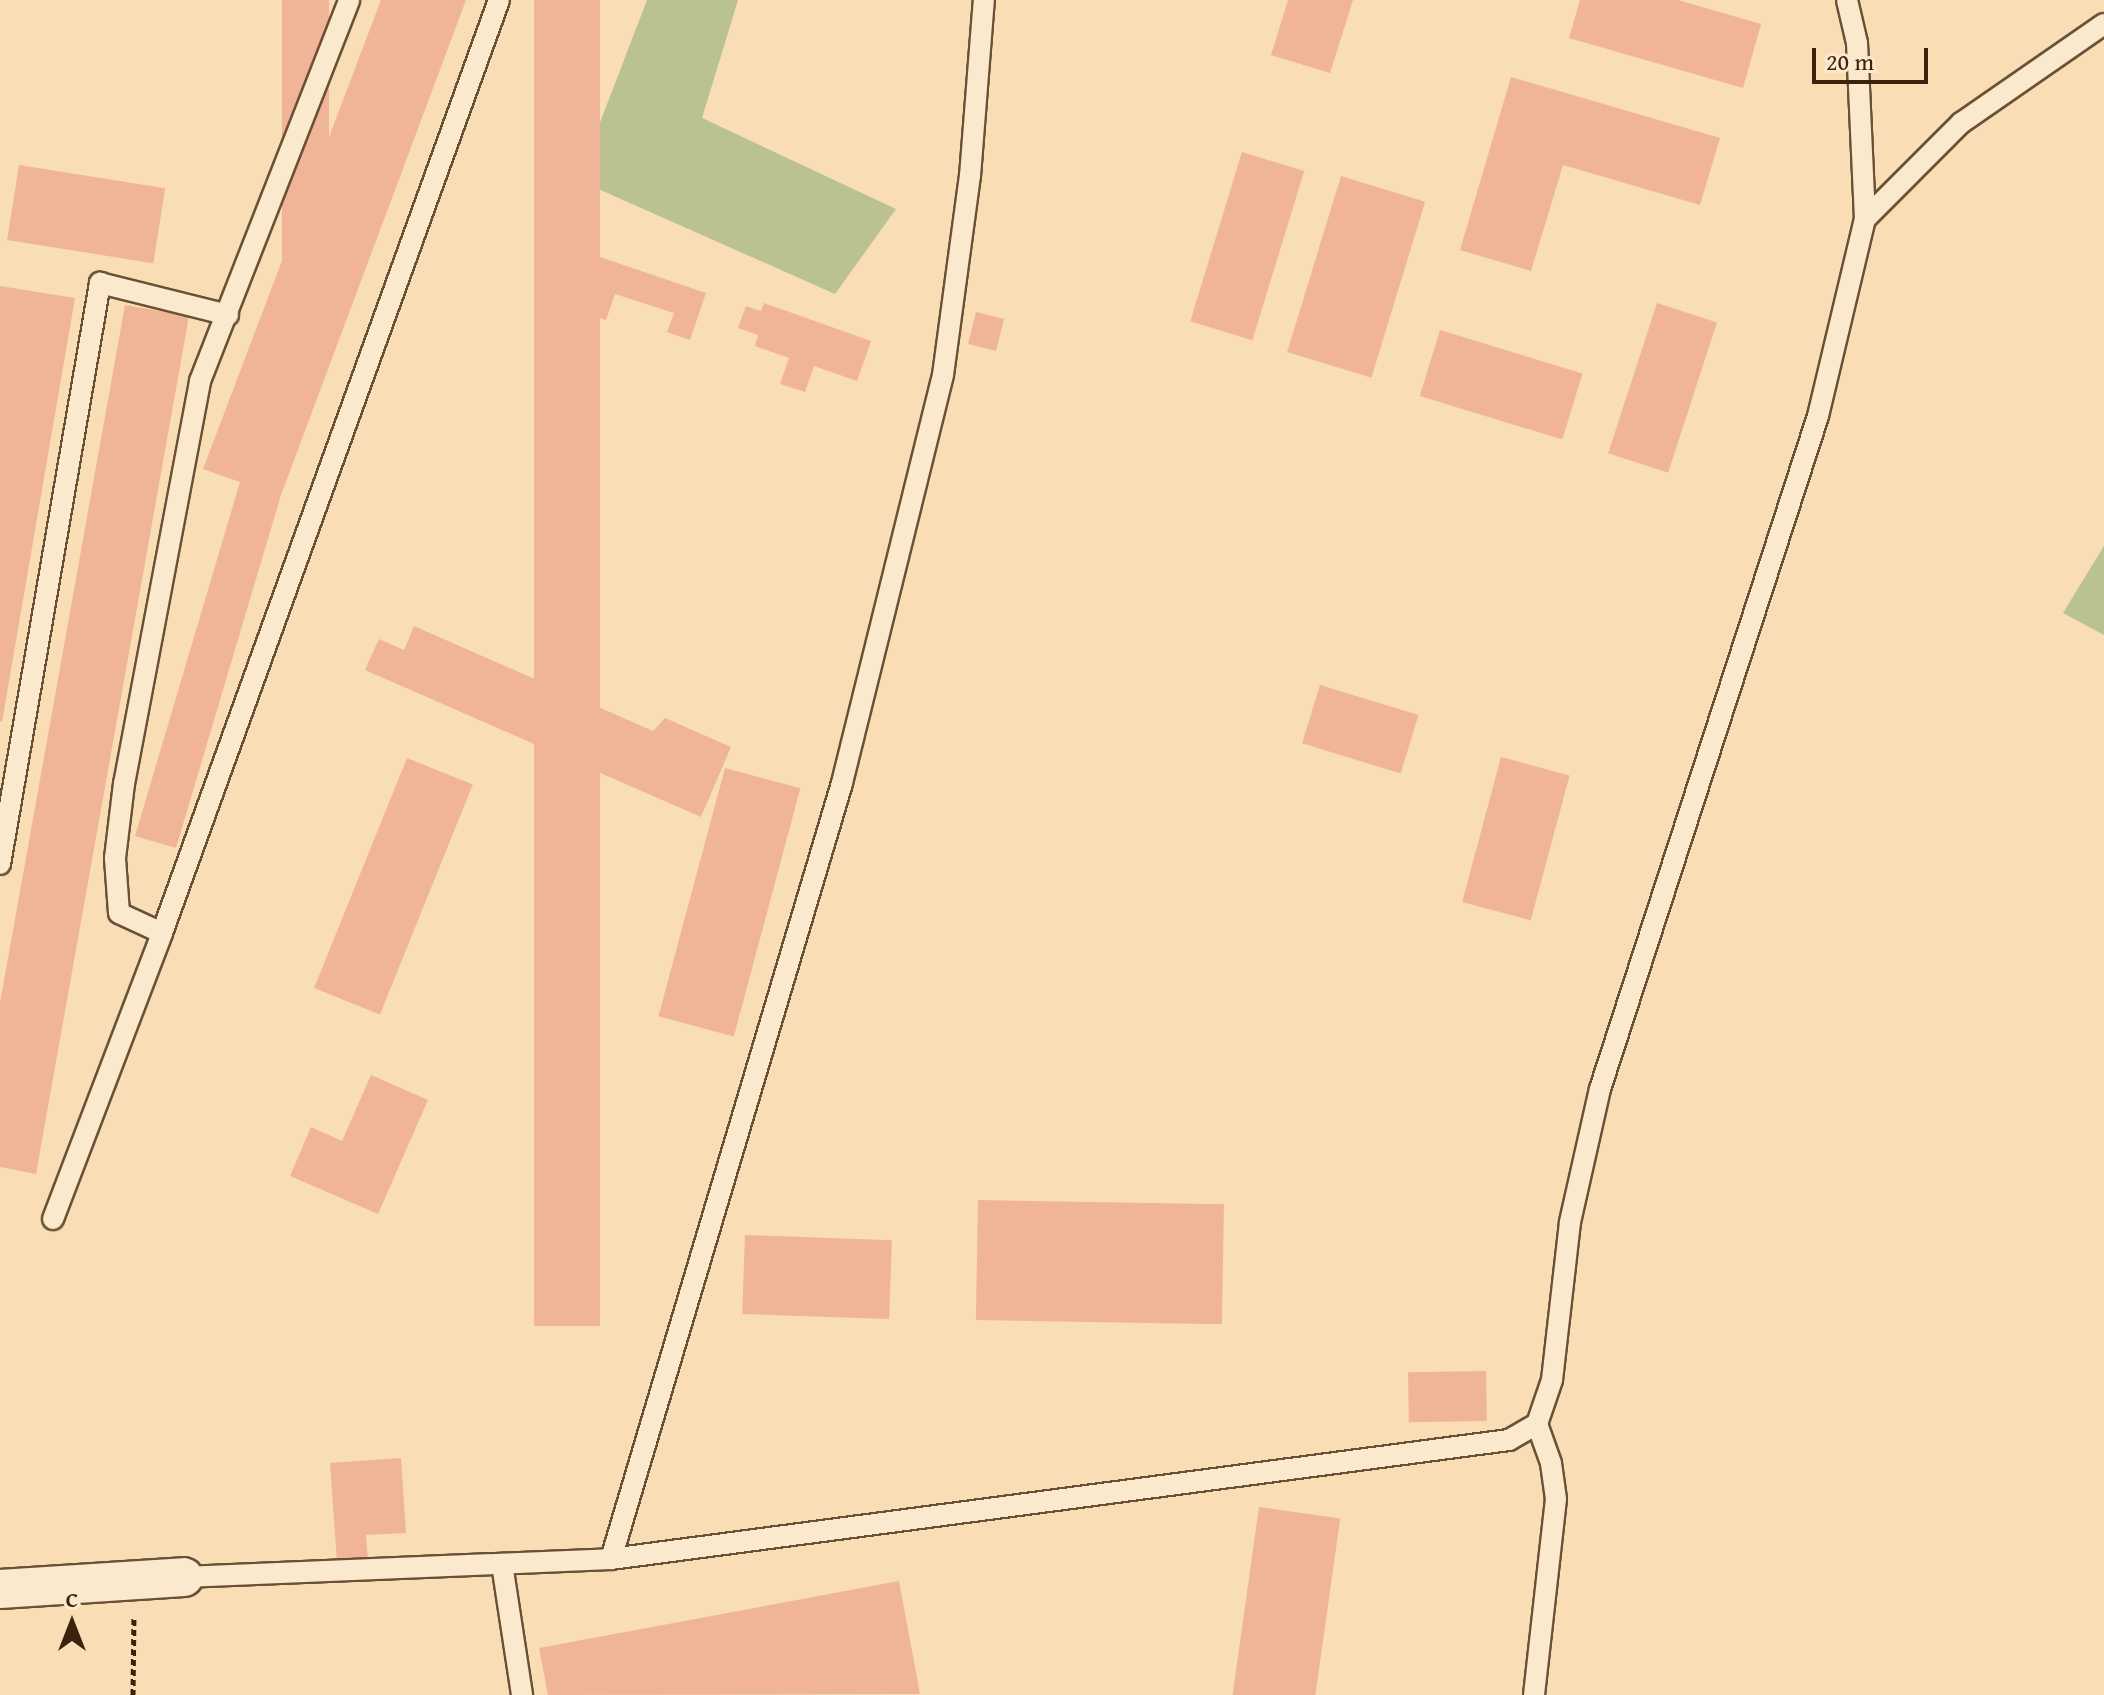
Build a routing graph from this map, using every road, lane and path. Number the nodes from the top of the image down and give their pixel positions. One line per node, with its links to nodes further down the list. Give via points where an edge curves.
1 (349, 0): 7 (lane)
2 (499, 0): 9 (lane)
3 (984, 0): 12 (lane, via 970,176 943,375 842,783)
4 (1847, 0): 6 (lane, via 1857,43)
5 (2104, 24): 6 (lane, via 1961,123)
6 (1865, 219): 11 (lane, via 1818,416 1600,1089 1570,1222 1552,1380)
7 (228, 315): 8 (lane, via 100,283); 9 (lane, via 200,381 124,784 115,858 119,913)
8 (0, 864)
9 (162, 933): 10 (lane)
10 (53, 1219)
11 (1537, 1424): 12 (lane, via 1509,1440); 19 (lane, via 1556,1499)
12 (611, 1559): 13 (lane)
13 (502, 1564): 14 (lane); 18 (lane)
14 (184, 1577): 15 (street)
15 (135, 1580): 16 (street); 17 (path)
16 (0, 1589)
17 (133, 1695)
18 (522, 1695)
19 (1534, 1695)

